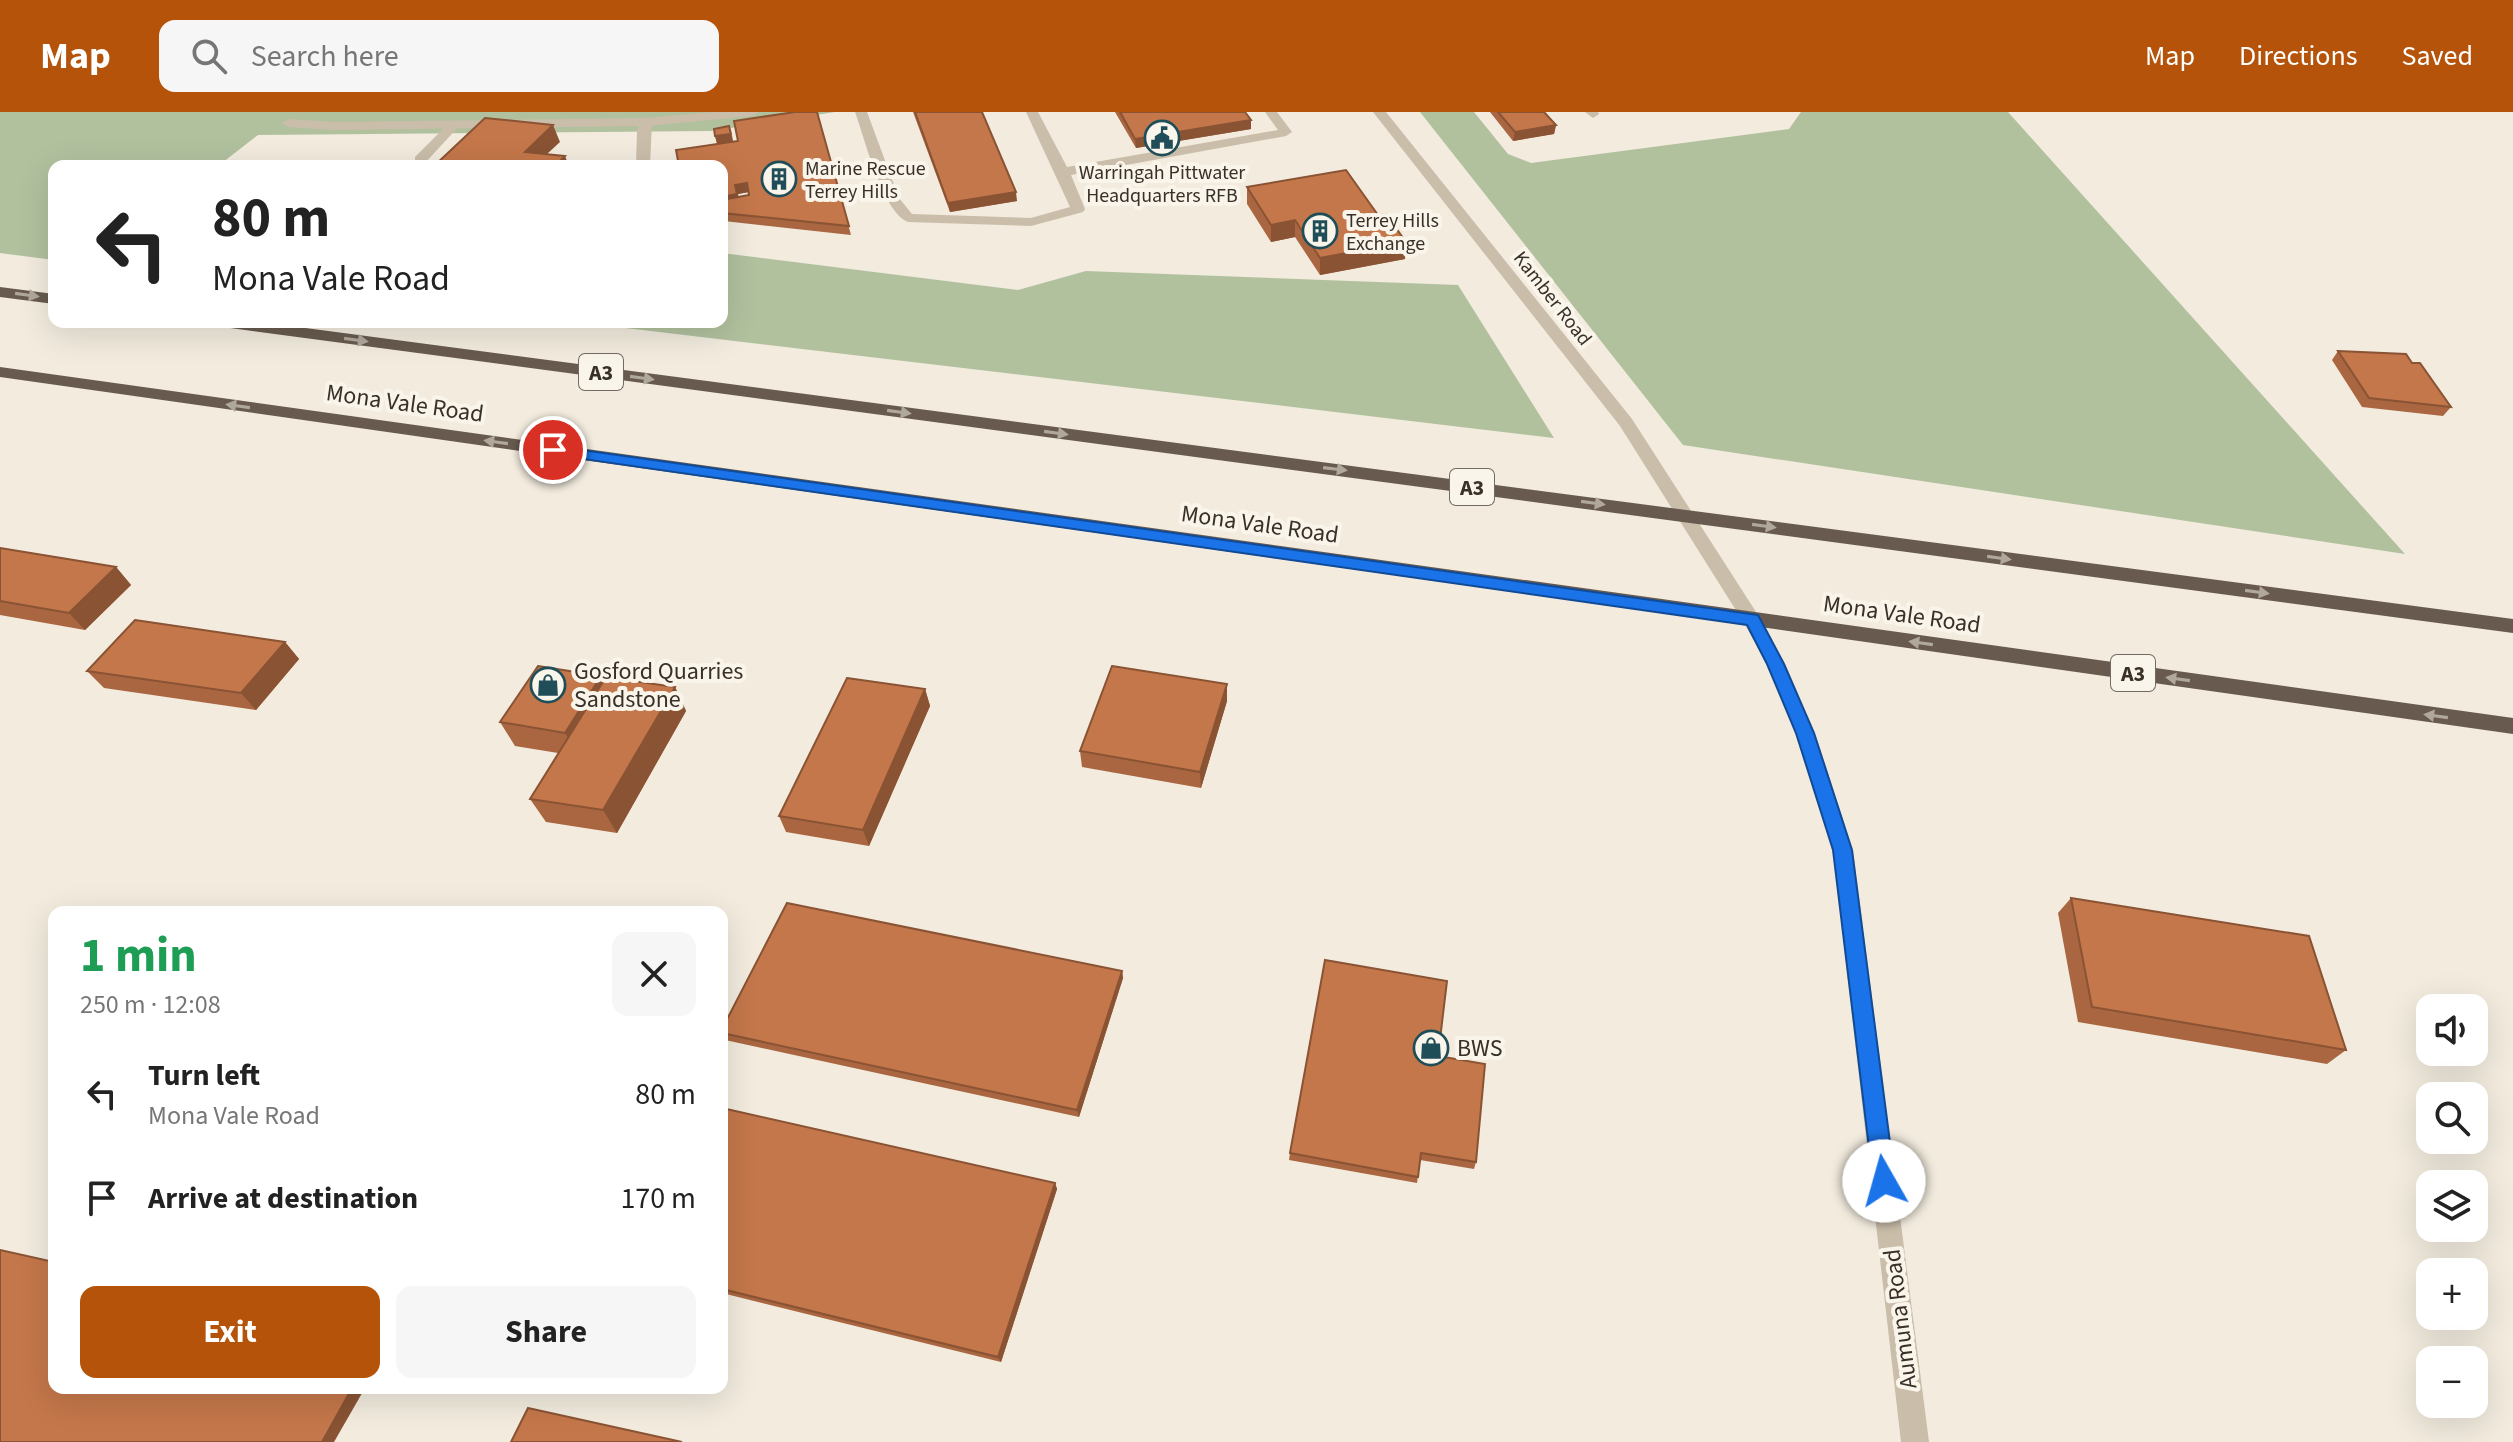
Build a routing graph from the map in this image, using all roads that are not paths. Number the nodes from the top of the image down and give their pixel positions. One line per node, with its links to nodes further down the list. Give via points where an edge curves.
1 (753, 112): 6 (street)
2 (861, 112): 11 (street, via 893,199 908,218 1031,222 1078,209)
3 (1032, 112): 11 (street)
4 (1271, 112): 11 (street, via 1286,132)
5 (1379, 112): 16 (street, Kamber Road, via 1626,423)
6 (646, 122): 8 (street); 10 (street)
7 (288, 123): 8 (street)
8 (455, 124): 9 (street)
9 (420, 160)
10 (643, 160)
11 (1063, 172)
12 (0, 292): 13 (highway, one-way to 13)
13 (48, 298)
14 (268, 328): 16 (highway, A3, one-way to 16)
15 (0, 372): 17 (highway, Mona Vale Road / A3, one-way to 15)
16 (1686, 516): 17 (street, Aumuna Road); 18 (highway, A3, one-way to 18)
17 (1752, 620): 19 (highway, Mona Vale Road / A3, one-way to 17); 20 (street, Aumuna Road, via 1805,733 1843,850)
18 (2513, 626)
19 (2513, 726)
20 (1915, 1442)

